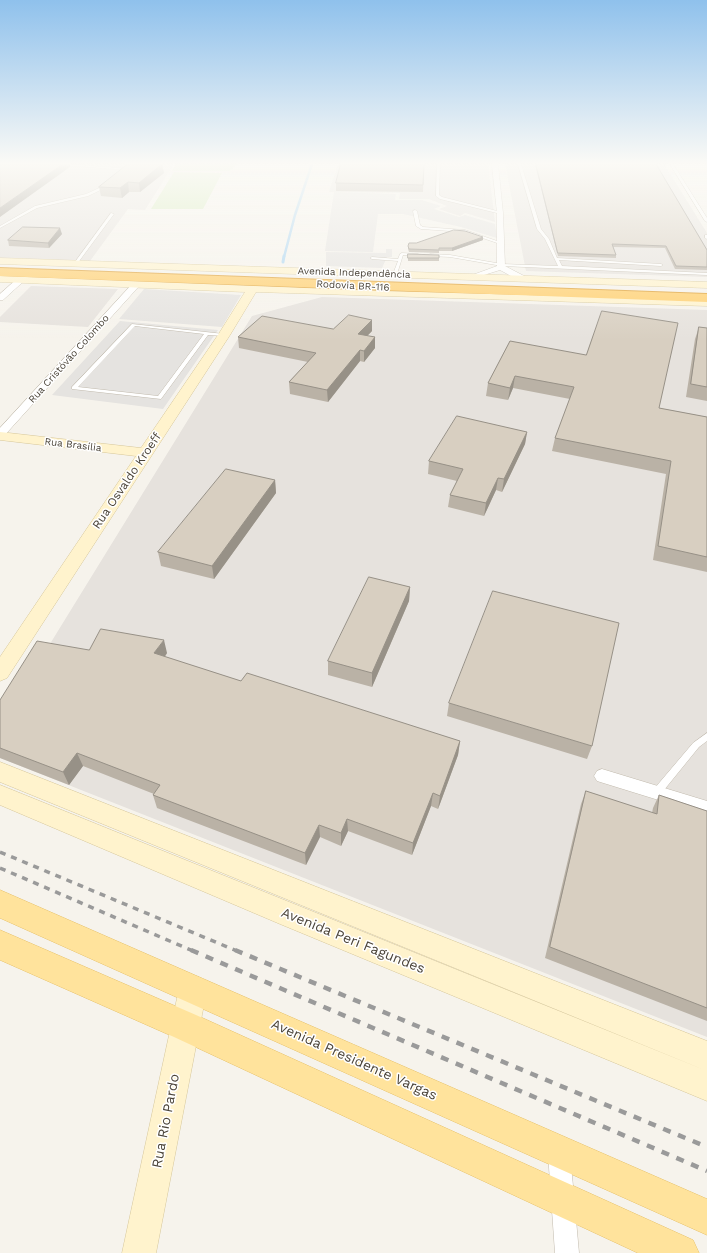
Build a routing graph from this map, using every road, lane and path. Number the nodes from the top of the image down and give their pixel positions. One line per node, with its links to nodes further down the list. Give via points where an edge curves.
1 (106, 222): 10 (lane)
2 (417, 222): 5 (lane, via 422,228 465,230)
3 (500, 222): 5 (street)
4 (537, 222): 7 (lane)
5 (501, 243): 14 (street)
6 (372, 258): 8 (lane)
7 (556, 259): 11 (lane); 15 (lane)
8 (400, 260): 14 (lane, via 402,254 450,256); 18 (lane)
9 (0, 261): 10 (main road, Avenida Independência)
10 (76, 263): 13 (main road, Avenida Independência)
11 (661, 265)
12 (0, 266): 17 (highway, Rodovia BR-116)
13 (176, 266): 17 (highway); 18 (main road, Avenida Independência)
14 (502, 266): 15 (lane); 20 (street); 22 (street)
15 (561, 268): 19 (lane)
16 (0, 272): 27 (highway, Rodovia BR-116)
17 (228, 274): 28 (highway, Rodovia BR-116)
18 (395, 274): 20 (main road, Avenida Independência)
19 (707, 274)
20 (471, 277): 22 (main road, Avenida Independência)
21 (0, 279): 23 (main road, Rodovia BR-116)
22 (523, 279): 25 (main road, Avenida Independência)
23 (21, 280): 24 (main road, Rodovia BR-116); 30 (street)
24 (137, 284): 26 (main road, Rodovia BR-116); 35 (street, Rua Cristóvão Colombo)
25 (707, 285)
26 (253, 288): 29 (main road, Rodovia BR-116); 34 (main road, Rua Osvaldo Kroeff)
27 (441, 290): 29 (highway); 31 (highway, Rodovia BR-116)
28 (707, 291)
29 (381, 294): 32 (main road, Rodovia BR-116)
30 (0, 298)
31 (707, 298)
32 (707, 303)
33 (207, 333): 33 (lane, via 159,398 74,388 134,325); 34 (lane)
34 (224, 335): 36 (main road, Rua Osvaldo Kroeff)
35 (0, 435): 36 (main road, Rua Brasília)
36 (146, 453): 37 (main road, Rua Osvaldo Kroeff)
37 (0, 673)
38 (707, 736): 41 (lane, via 696,745)
39 (0, 772): 45 (main road, Avenida Peri Fagundes)
40 (602, 776): 41 (street)
41 (657, 792): 43 (street)
42 (0, 795): 45 (main road, Avenida Peri Fagundes)
43 (707, 808)
44 (0, 904): 47 (main road, Avenida Presidente Vargas)
45 (295, 904): 49 (main road, Avenida Peri Fagundes); 51 (main road, Avenida Peri Fagundes)
46 (0, 945): 48 (main road)
47 (193, 989): 48 (main road, Rua Rio Pardo); 53 (main road, Avenida Presidente Vargas)
48 (185, 1026): 54 (main road); 56 (main road, Rua Rio Pardo)
49 (662, 1039): 50 (main road, Avenida Peri Fagundes); 51 (main road)
50 (707, 1056)
51 (661, 1068): 52 (main road, Avenida Peri Fagundes)
52 (707, 1086)
53 (559, 1151): 54 (street); 55 (main road, Avenida Presidente Vargas)
54 (562, 1199): 57 (street); 58 (main road)
55 (707, 1217)
56 (139, 1253)
57 (567, 1253)
58 (680, 1253)

